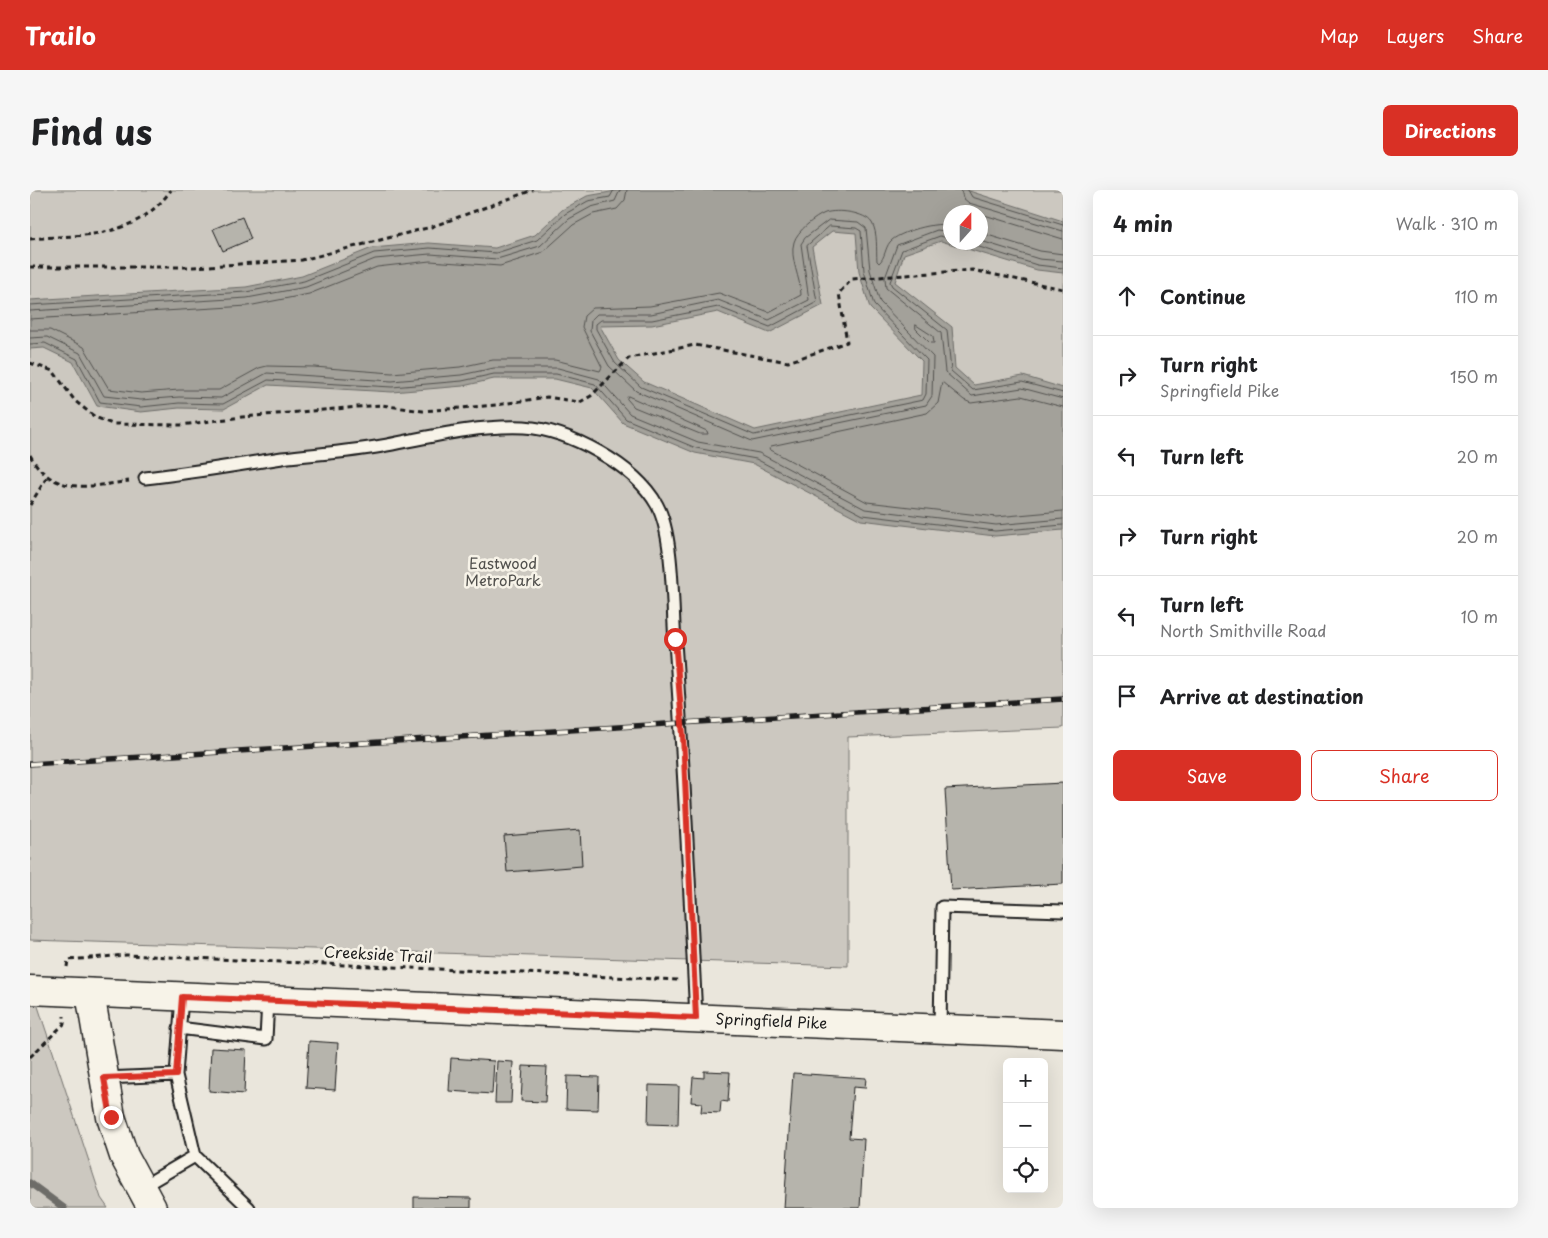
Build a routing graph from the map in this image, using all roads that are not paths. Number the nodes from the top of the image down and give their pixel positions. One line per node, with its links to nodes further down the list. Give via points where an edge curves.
1 (145, 478): 7 (lane, via 384,446 458,431 524,428 554,432 590,447 617,464 647,491 665,524 672,588 683,735)
2 (1063, 911): 9 (lane, via 942,907)
3 (30, 990): 4 (main road, Springfield Pike)
4 (90, 993): 5 (main road, Springfield Pike); 12 (main road)
5 (182, 997): 6 (main road, Springfield Pike); 8 (lane)
6 (268, 1000): 7 (main road, Springfield Pike); 8 (lane, via 266,1039)
7 (696, 1018): 9 (main road, Springfield Pike)
8 (179, 1028): 11 (lane)
9 (940, 1029): 10 (main road, Springfield Pike)
10 (1063, 1034)
11 (176, 1075): 12 (lane); 13 (lane)
12 (104, 1078): 14 (main road, via 111,1117 124,1156)
13 (195, 1156): 14 (lane); 15 (lane)
14 (146, 1198)
15 (249, 1208)

